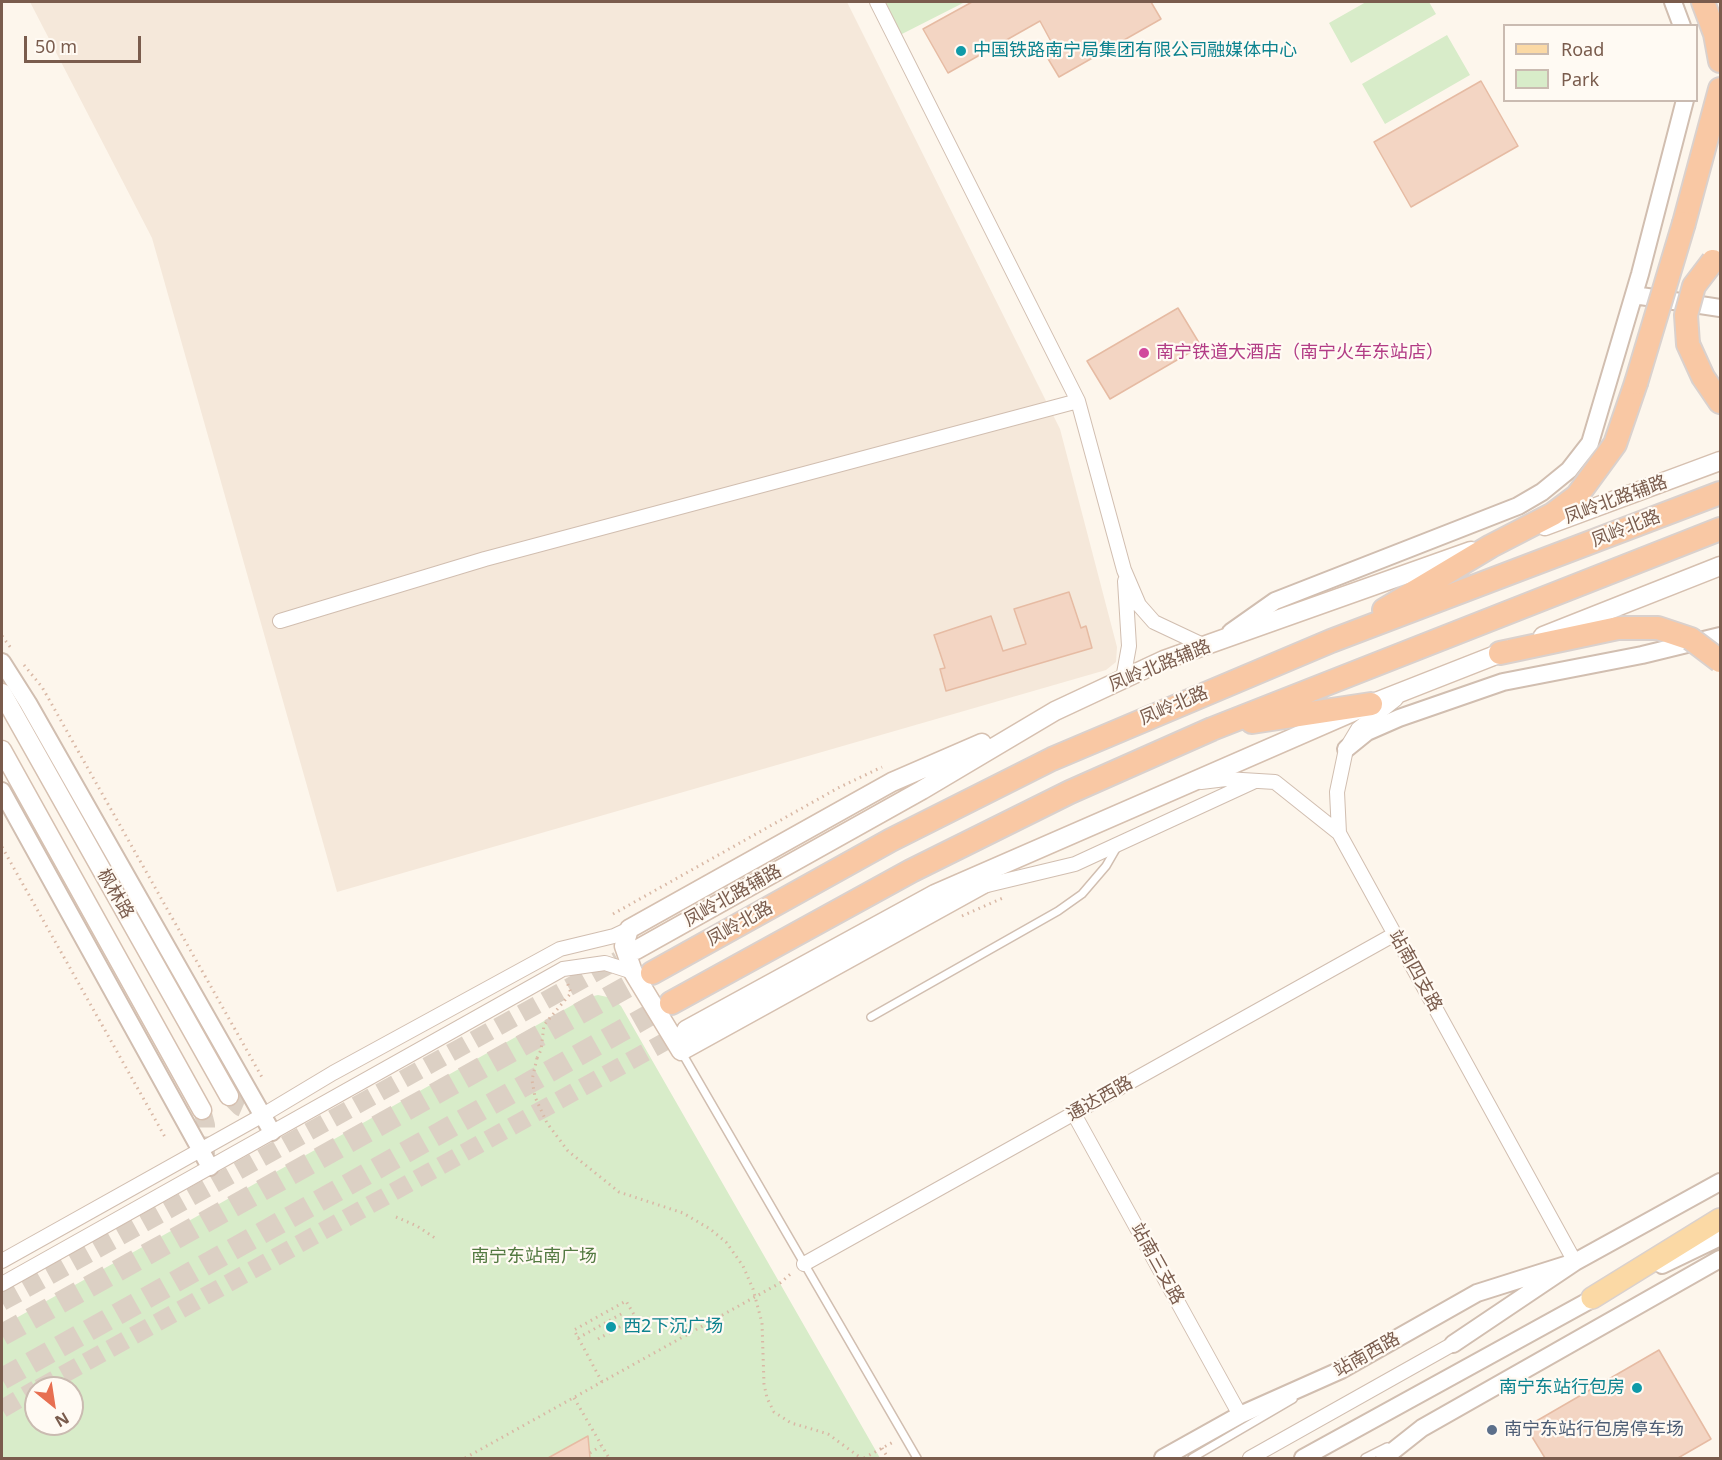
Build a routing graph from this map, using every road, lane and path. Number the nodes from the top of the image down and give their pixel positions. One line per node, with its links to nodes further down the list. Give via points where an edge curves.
1 (877, 2): 13 (street)
2 (1673, 2): 6 (street)
3 (1702, 2): 7 (highway, via 1715,34)
4 (1707, 2): 5 (main road)
5 (1720, 23)
6 (1681, 24)
7 (1720, 61)
8 (1720, 89): 18 (highway, bridge, via 1684,223 1615,444 1577,496 1553,514)
9 (1684, 102): 11 (street)
10 (1717, 258): 14 (highway, bridge, via 1694,286 1686,315 1688,344)
11 (1634, 295): 12 (street); 25 (street, via 1590,443 1569,470 1518,506 1275,601)
12 (1720, 308)
13 (1078, 401): 20 (street); 21 (street, via 485,559)
14 (1720, 402)
15 (1720, 461): 18 (main road, 凤岭北路辅路)
16 (1720, 493): 24 (highway, 凤岭北路)
17 (1720, 529): 35 (highway, 凤岭北路)
18 (1491, 546): 24 (highway); 25 (main road, 凤岭北路辅路)
19 (1720, 566): 26 (main road)
20 (1124, 570): 25 (street, via 1139,605 1154,622); 30 (street, via 1130,646)
21 (280, 621)
22 (2, 636): 27 (path)
23 (1720, 636): 36 (street, via 1503,682 1399,718 1367,732)
24 (1331, 641): 50 (highway, 凤岭北路, via 1052,759)
25 (1212, 644): 30 (main road, 凤岭北路辅路)
26 (1500, 653): 29 (highway, bridge, via 1618,628 1658,628 1691,639); 31 (main road)
27 (8, 658): 59 (street)
28 (22, 661): 55 (path, via 42,687)
29 (1720, 662)
30 (1123, 679): 34 (main road, 凤岭北路辅路)
31 (1419, 685): 33 (main road); 36 (street, via 1358,729)
32 (2, 693): 56 (main road, 枫林路)
33 (1371, 704): 35 (highway); 39 (main road)
34 (1055, 711): 46 (main road, via 892,782); 48 (main road, 凤岭北路辅路)
35 (1212, 729): 51 (highway, 凤岭北路, via 1070,792 911,871)
36 (1346, 749): 41 (street, via 1337,792)
37 (2, 750): 57 (main road, 枫林路)
38 (1255, 781): 39 (street, 站南四支路, via 1226,779); 41 (street, 站南四支路, via 1275,782); 43 (street)
39 (1183, 785): 42 (main road)
40 (2, 791): 62 (street)
41 (1339, 833): 47 (street, 站南四支路)
42 (1055, 840): 45 (main road); 53 (main road, via 935,894)
43 (1120, 842): 45 (street, via 1075,864); 52 (lane, via 1082,894 1058,912)
44 (2, 847): 61 (path)
45 (979, 887): 54 (main road)
46 (629, 929): 50 (main road, via 624,946); 59 (street, via 560,950)
47 (1395, 934): 58 (street, 通达西路); 71 (street, 站南四支路)
48 (636, 950)
49 (563, 969): 50 (street, via 604,963); 60 (street); 90 (path, bridge, via 571,993 544,1025 532,1080 547,1123 568,1151 619,1192 683,1214 726,1242 743,1266 762,1323 764,1384 774,1412 791,1423 828,1434)
50 (642, 972): 54 (main road)
51 (671, 1003)
52 (871, 1017)
53 (686, 1030)
54 (681, 1051): 72 (lane)
55 (263, 1079)
56 (229, 1096)
57 (202, 1110)
58 (1074, 1113): 72 (street, 通达西路); 82 (street, 站南三支路)
59 (263, 1115): 60 (street); 62 (street)
60 (272, 1132): 63 (street)
61 (165, 1137)
62 (201, 1150): 63 (street); 70 (street)
63 (210, 1167): 73 (street)
64 (1720, 1182): 71 (street, 站南西路)
65 (396, 1217): 68 (path)
66 (1720, 1219): 74 (main road)
67 (1720, 1237): 74 (street)
68 (435, 1238)
69 (1720, 1259): 83 (street)
70 (2, 1261)
71 (1575, 1262): 78 (street, 站南西路); 79 (street, 站南西路, via 1476,1293)
72 (804, 1264): 80 (path, via 780,1283); 84 (lane)
73 (2, 1284)
74 (1592, 1298): 96 (street)
75 (623, 1313): 76 (path)
76 (578, 1338): 77 (path, via 574,1330 626,1301 636,1318); 80 (path)
77 (598, 1340)
78 (1453, 1344): 95 (street)
79 (1341, 1370): 82 (street, 站南西路); 94 (lane)
80 (602, 1382): 81 (path)
81 (574, 1398): 85 (path); 88 (path)
82 (1240, 1415): 93 (street, 站南西路)
83 (1422, 1428): 97 (lane); 98 (street)
84 (904, 1436): 86 (path); 92 (lane)
85 (602, 1446): 87 (path); 89 (path)
86 (882, 1448): 90 (path); 91 (path)
87 (590, 1453)
88 (465, 1458)
89 (609, 1458)
90 (863, 1458)
91 (888, 1458)
92 (917, 1458)
93 (1163, 1458)
94 (1192, 1458)
95 (1250, 1458)
96 (1304, 1458)
97 (1365, 1458)
98 (1384, 1458)

